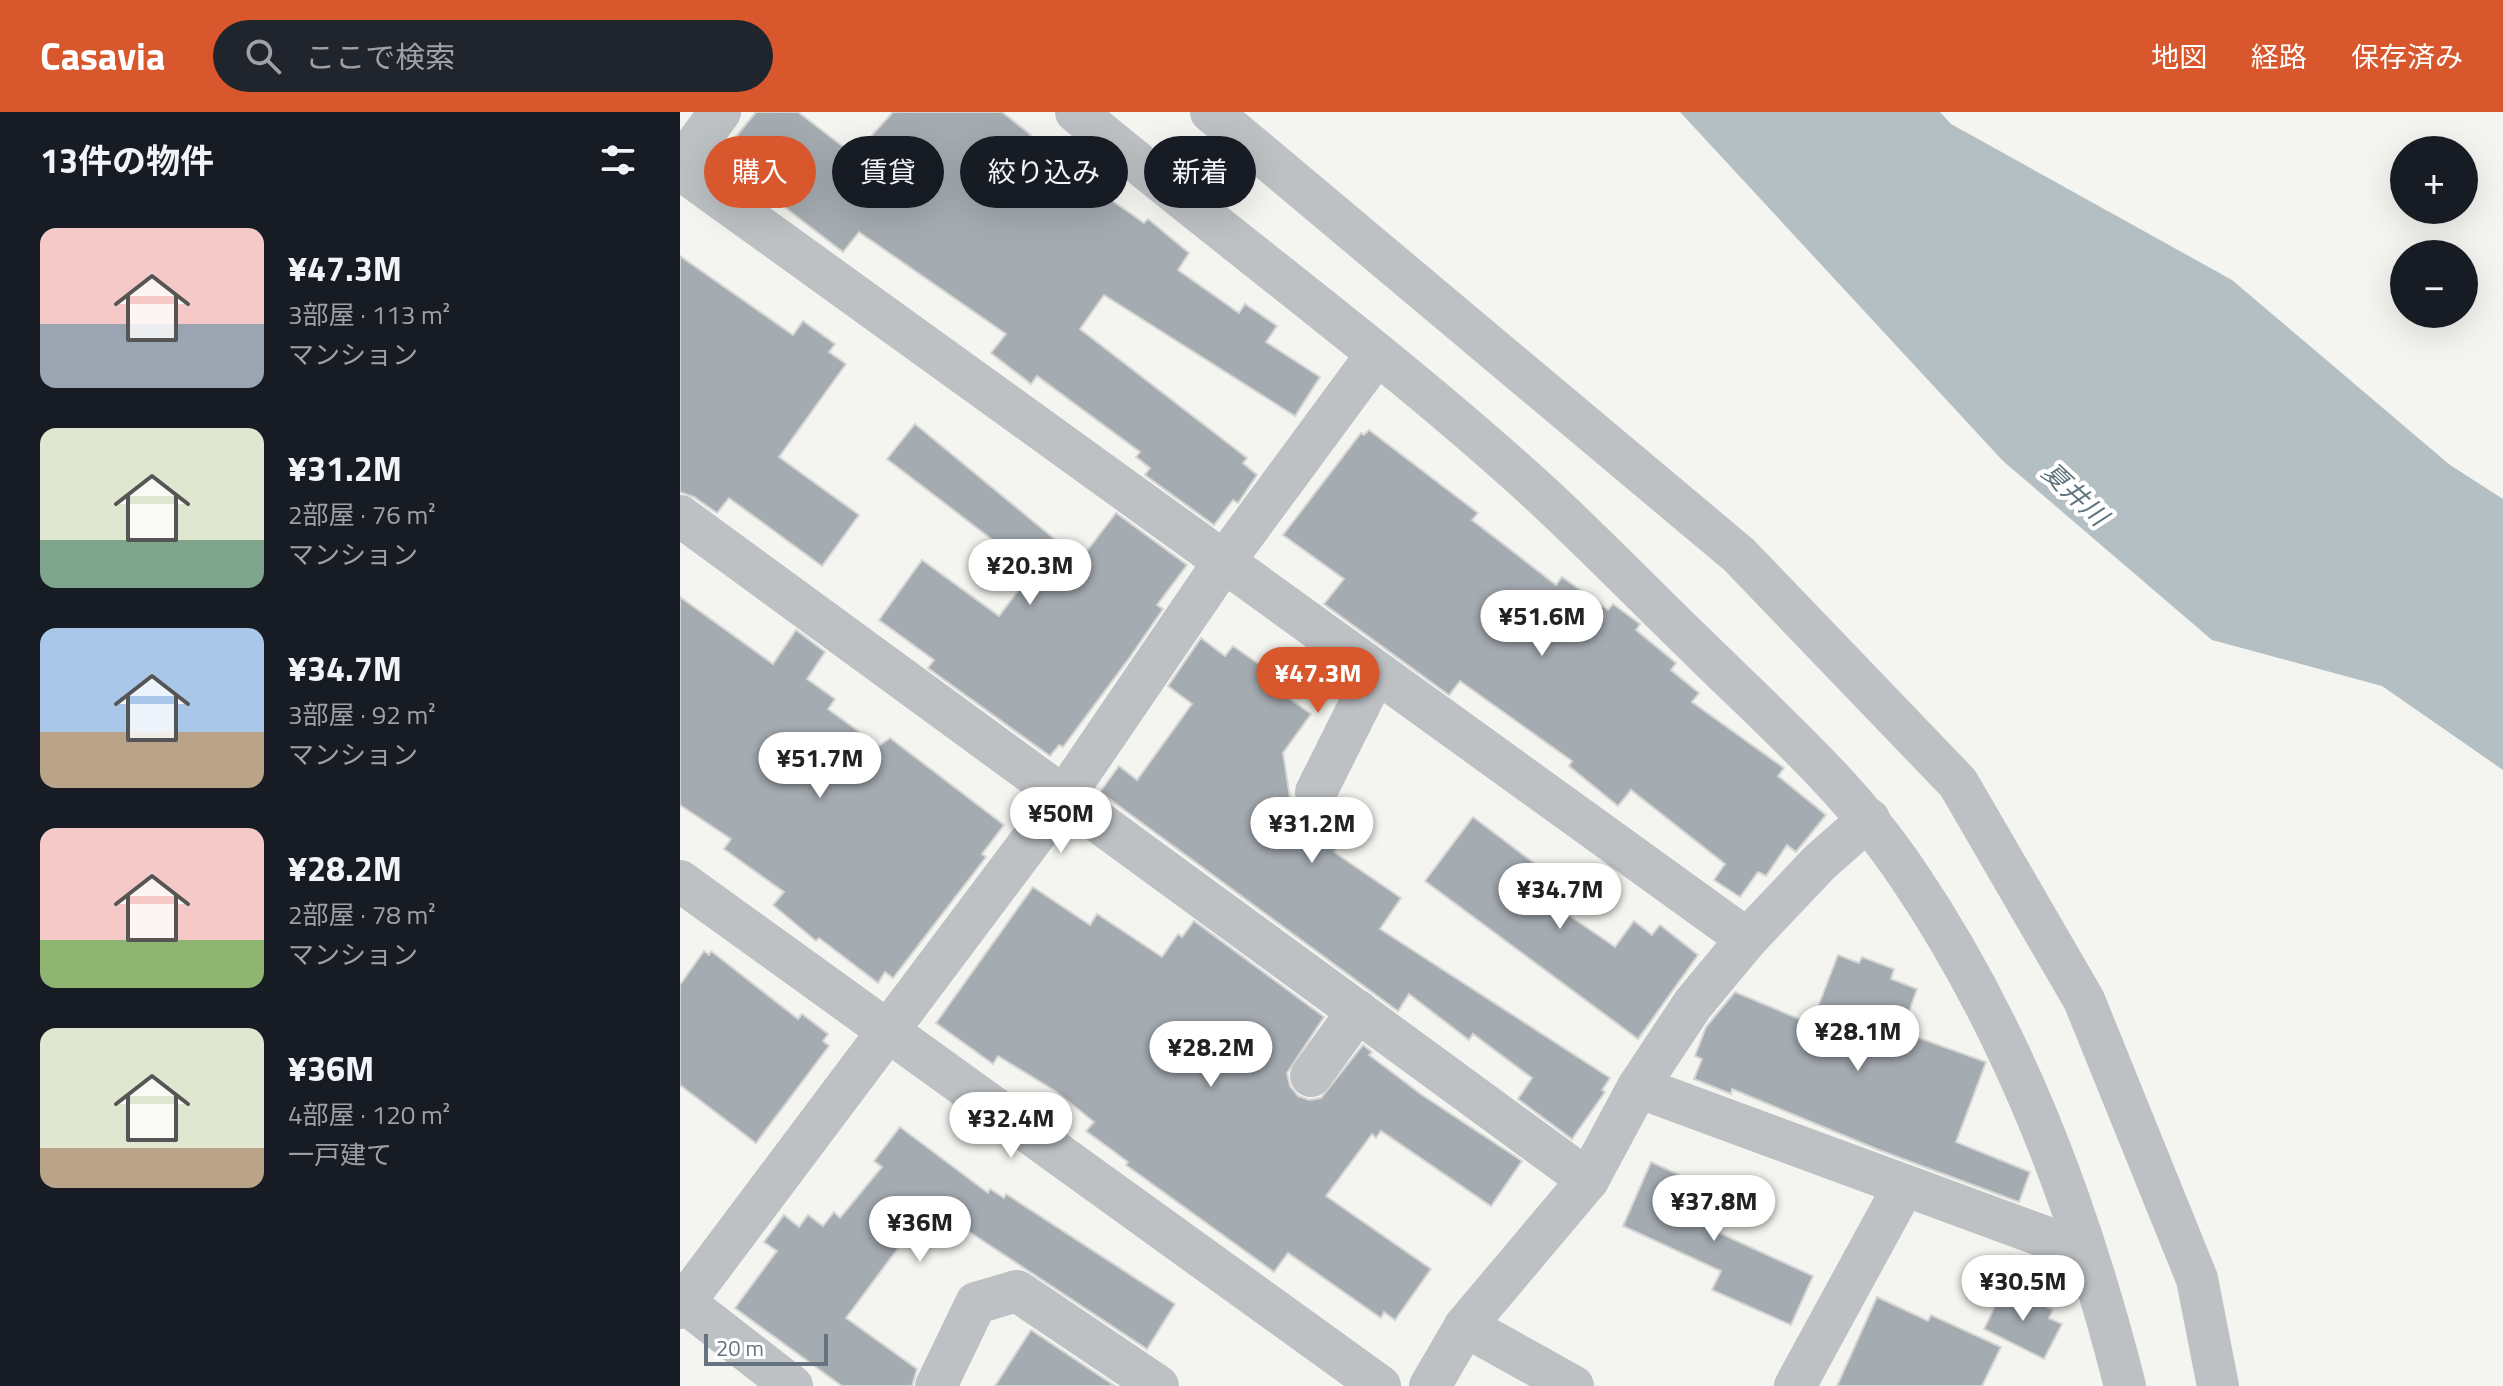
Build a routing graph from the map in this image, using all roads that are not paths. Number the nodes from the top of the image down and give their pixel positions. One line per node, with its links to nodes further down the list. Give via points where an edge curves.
1 (720, 112): 4 (street)
2 (1076, 112): 5 (street)
3 (1211, 112): 31 (street, via 1739,555 1958,783 2084,1000 2197,1279)
4 (680, 167): 7 (street)
5 (1377, 354): 7 (street); 11 (street, via 1541,494)
6 (680, 516): 10 (street)
7 (1223, 563): 8 (street); 10 (street)
8 (1379, 676): 9 (street); 13 (street)
9 (1316, 792)
10 (1065, 795): 14 (street); 15 (street)
11 (1869, 819): 13 (street); 20 (street, via 1952,947 2037,1110)
12 (680, 881): 15 (street)
13 (1747, 939): 17 (street, via 1693,1004)
14 (1358, 1011): 16 (street); 18 (street)
15 (888, 1029): 21 (street); 26 (street)
16 (1311, 1076)
17 (1638, 1087): 18 (street); 19 (street)
18 (1588, 1180): 22 (street)
19 (1904, 1186): 20 (street); 29 (street)
20 (2086, 1252): 30 (street)
21 (681, 1303): 23 (street)
22 (1465, 1326): 27 (street); 28 (street)
23 (792, 1386)
24 (936, 1386): 25 (street, via 976,1303 1017,1291)
25 (1158, 1386)
26 (1380, 1386)
27 (1430, 1386)
28 (1573, 1386)
29 (1795, 1386)
30 (2125, 1386)
31 (2218, 1386)

